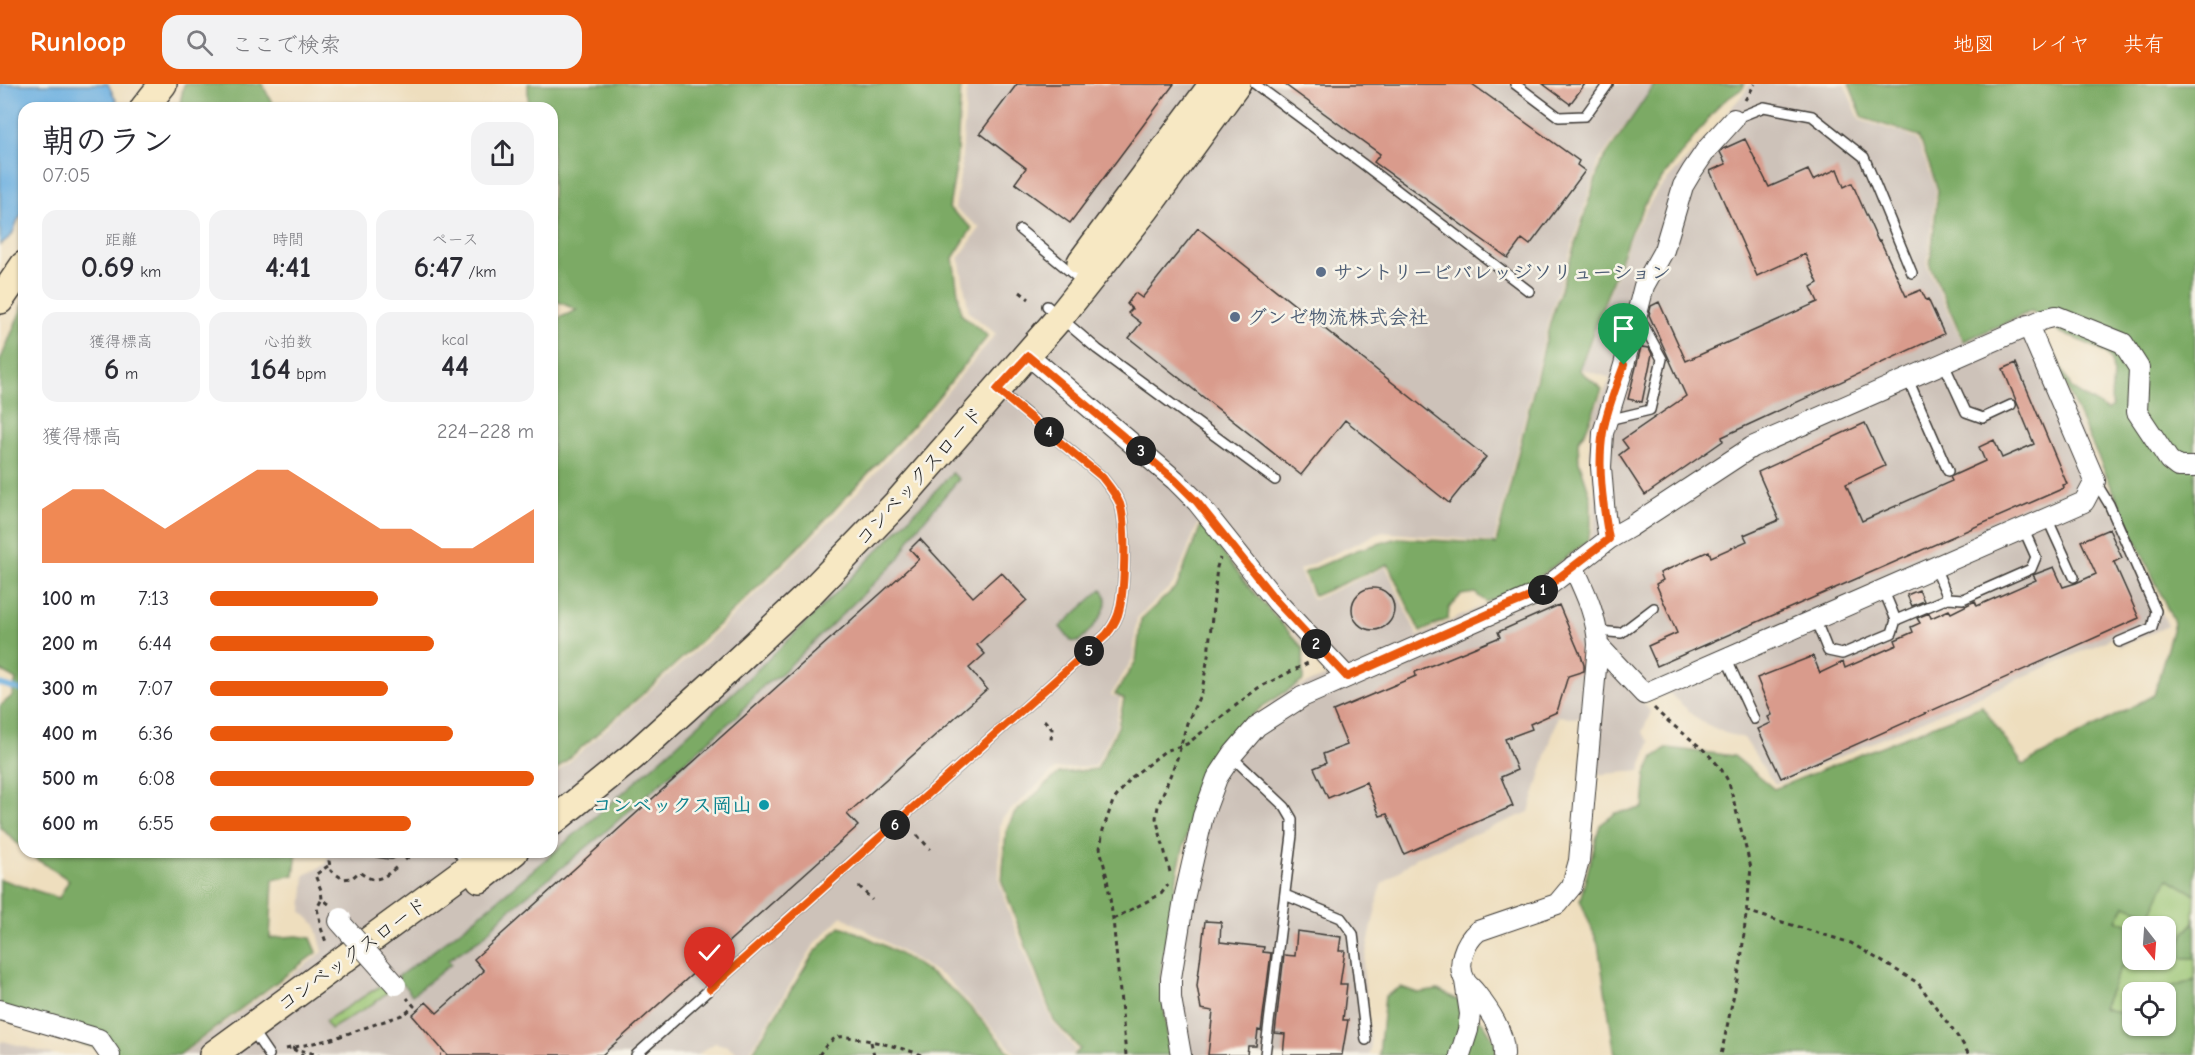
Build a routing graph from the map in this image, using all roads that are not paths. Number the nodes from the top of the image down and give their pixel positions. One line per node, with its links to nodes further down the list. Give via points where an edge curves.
1 (163, 84): 7 (street)
2 (1213, 84): 12 (street, コンベックスロード)
3 (1237, 84): 12 (street, コンベックスロード, via 1146,209)
4 (1255, 84): 13 (lane)
5 (1515, 84): 6 (lane, via 1559,117 1585,116)
6 (1608, 84)
7 (149, 102)
8 (1734, 119): 10 (lane, via 1764,107 1812,116 1864,157); 16 (street, via 1707,149 1683,186 1664,250 1644,286)
9 (1020, 230): 12 (lane)
10 (1912, 273)
11 (18, 274): 14 (street)
12 (1079, 279): 15 (street, コンベックスロード)
13 (1529, 291)
14 (0, 300)
15 (1045, 307): 18 (street, コンベックスロード); 26 (lane); 45 (street, コンベックスロード, via 888,486 796,583 697,676)
16 (1637, 313): 23 (street); 23 (lane, via 1662,359 1650,410)
17 (2028, 325): 19 (street); 24 (street, via 2056,316 2123,343 2139,368 2137,412 2169,460 2178,466); 27 (street)
18 (1028, 356): 21 (street, コンベックスロード); 42 (street, via 1197,502 1277,602)
19 (1943, 362): 20 (street); 22 (lane, via 1966,412 1983,418)
20 (1907, 377): 25 (lane); 30 (street, via 1752,447)
21 (997, 390): 46 (street, コンベックスロード, via 899,501 808,595 632,757); 58 (lane, via 1113,490 1124,525 1121,601 1113,626)
22 (2011, 405)
23 (1606, 421): 30 (street, via 1601,467)
24 (2195, 467)
25 (1948, 471)
26 (1275, 480)
27 (2095, 481): 28 (street, via 2084,502); 40 (lane, via 2156,611 2152,628)
28 (2047, 518): 29 (street); 33 (lane)
29 (2023, 528): 32 (street); 35 (lane, via 2036,557 2031,569 1963,599)
30 (1609, 539): 31 (street)
31 (1573, 566): 39 (street, via 1590,603); 42 (street, via 1539,593)
32 (1935, 567): 34 (street); 35 (lane)
33 (2074, 577)
34 (1883, 589): 37 (street); 38 (lane)
35 (1948, 598): 38 (lane)
36 (1654, 608): 39 (lane, via 1621,633)
37 (1815, 619): 38 (lane, via 1828,651 1842,654 1892,633); 41 (street)
38 (1896, 620)
39 (1598, 638): 41 (street, via 1644,694); 51 (street, via 1579,861 1572,886 1557,904 1478,931 1463,951)
40 (2120, 642)
41 (1726, 658): 43 (lane)
42 (1347, 677): 44 (street, via 1274,713)
43 (1754, 719)
44 (1231, 756): 49 (lane, via 1285,807 1292,819); 59 (street, via 1217,778 1203,816 1184,899 1171,978)
45 (558, 797)
46 (558, 817)
47 (476, 858): 55 (street, コンベックスロード)
48 (506, 858): 55 (street, コンベックスロード)
49 (1285, 895): 54 (lane, via 1341,918 1353,934); 60 (lane)
50 (333, 914): 52 (street, bridge)
51 (1465, 981): 61 (street, via 1470,1014); 62 (street, via 1489,1010 1500,1033)
52 (396, 985)
53 (0, 1010): 56 (street, via 99,1039)
54 (1366, 1040)
55 (266, 1046): 57 (street, コンベックスロード)
56 (110, 1055)
57 (213, 1055)
58 (636, 1055)
59 (1181, 1055)
60 (1265, 1055)
61 (1460, 1055)
62 (1504, 1055)

